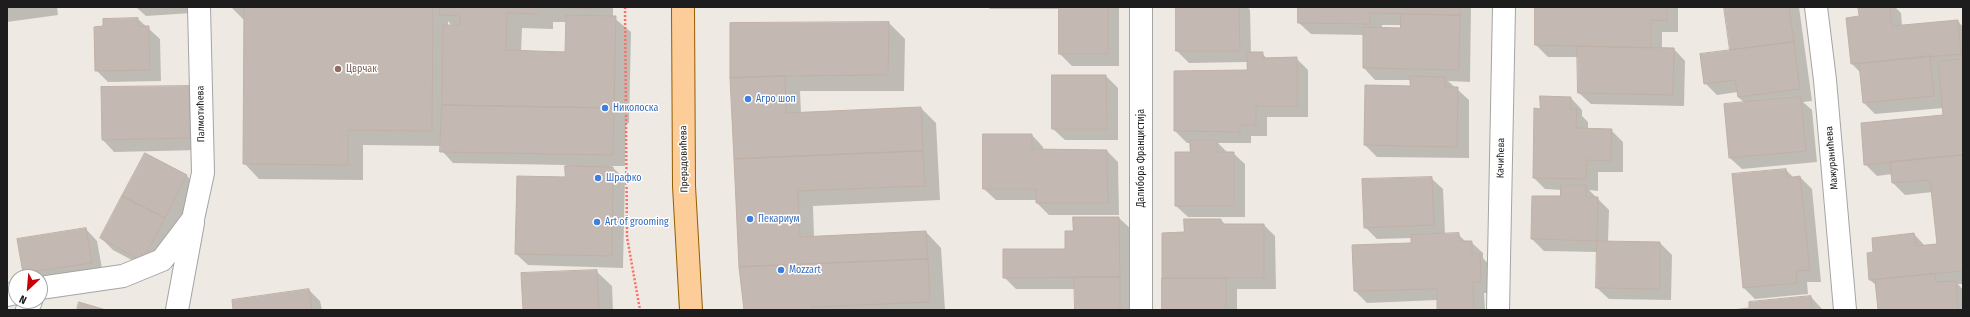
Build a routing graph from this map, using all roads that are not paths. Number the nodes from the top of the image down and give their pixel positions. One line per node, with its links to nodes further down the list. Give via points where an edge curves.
1 (199, 7): 6 (street, Палмотићева, via 203,173)
2 (683, 7): 9 (main road, Прерадовићева, via 684,186)
3 (1141, 7): 10 (street, Далибора Францистија)
4 (1504, 7): 11 (street, Качићева)
5 (1816, 7): 12 (street, Мажуранићева, via 1825,80)
6 (194, 220): 7 (street, Палмотићева, via 162,260 122,276); 8 (street, Палмотићева)
7 (48, 287)
8 (177, 310)
9 (692, 310)
10 (1140, 310)
11 (1498, 310)
12 (1845, 310)

